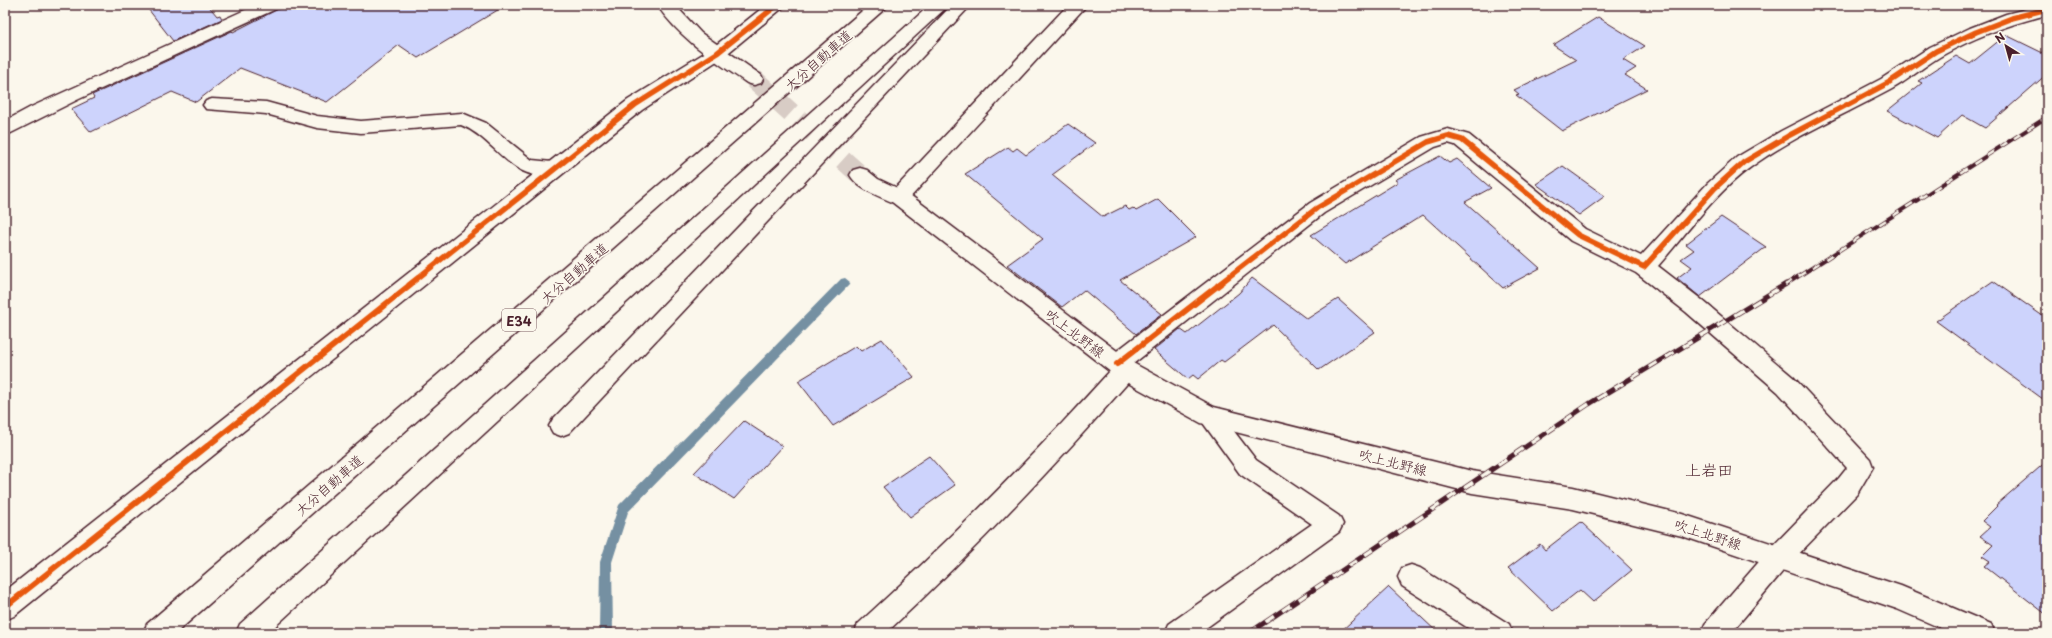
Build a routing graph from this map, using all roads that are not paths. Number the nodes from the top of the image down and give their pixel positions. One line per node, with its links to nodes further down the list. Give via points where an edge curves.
1 (270, 5): 12 (main road, via 220,30 46,106)
2 (666, 5): 9 (main road, via 674,17)
3 (777, 5): 9 (main road)
4 (880, 5): 23 (main road, 大分自動車道 / E34)
5 (940, 5): 24 (main road)
6 (962, 5): 19 (main road)
7 (1078, 5): 15 (main road)
8 (2047, 9): 16 (main road, via 2012,18 1936,51 1888,83 1744,162 1715,188)
9 (717, 53): 10 (main road); 13 (main road, via 635,105)
10 (754, 79)
11 (212, 105): 13 (lane, via 266,108 317,122 361,127 462,119 484,130 526,166)
12 (5, 129)
13 (556, 168): 22 (main road)
14 (860, 175): 15 (main road, 吹上北野線, via 871,184)
15 (899, 197): 17 (main road, 吹上北野線)
16 (1644, 267): 17 (main road, via 1578,235 1462,140 1448,136 1428,142 1317,208); 20 (main road, via 1786,385 1861,468 1848,486)
17 (1121, 367): 18 (main road, 吹上北野線); 25 (main road, via 1069,434 1007,499)
18 (1208, 416): 20 (main road, 吹上北野線, via 1472,482 1573,498 1682,525); 26 (lane, via 1248,467 1331,524)
19 (561, 426)
20 (1779, 557): 28 (main road); 29 (main road, 吹上北野線, via 1901,598)
21 (1412, 577): 27 (main road)
22 (5, 606)
23 (156, 633)
24 (249, 633)
25 (867, 633)
26 (1178, 633)
27 (1500, 633)
28 (1714, 633)
29 (1982, 633)

